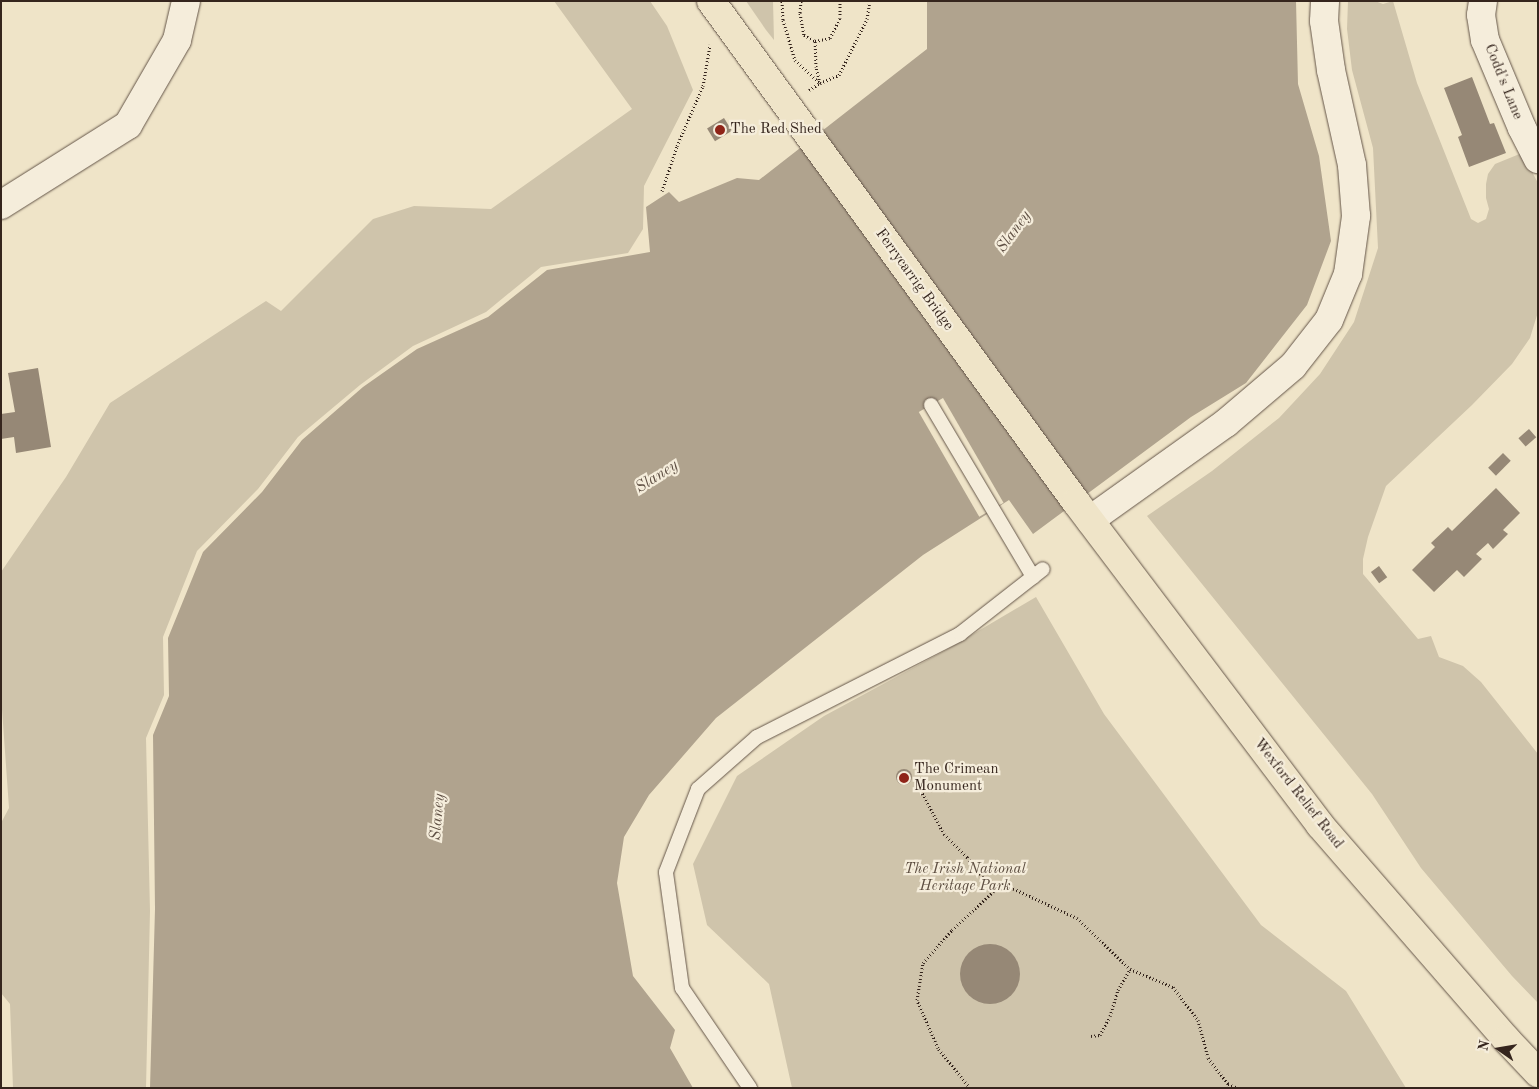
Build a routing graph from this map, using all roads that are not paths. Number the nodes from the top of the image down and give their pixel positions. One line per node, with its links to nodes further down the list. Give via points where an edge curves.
1 (186, 1): 6 (main road, via 176,40 128,125)
2 (1325, 1): 8 (main road, via 1324,21 1331,70 1352,165 1356,216 1348,274 1329,320 1293,366 1226,423)
3 (1483, 1): 5 (main road, Codd's Lane, via 1481,15 1486,40)
4 (714, 5): 8 (highway, Ferrycarrig Bridge)
5 (1538, 159)
6 (1, 205)
7 (931, 405): 10 (lane, via 1038,573 960,634 757,737 698,789 666,872 682,988)
8 (1083, 511): 9 (highway, Wexford Relief Road, via 1320,825)
9 (1538, 1073)
10 (750, 1088)

